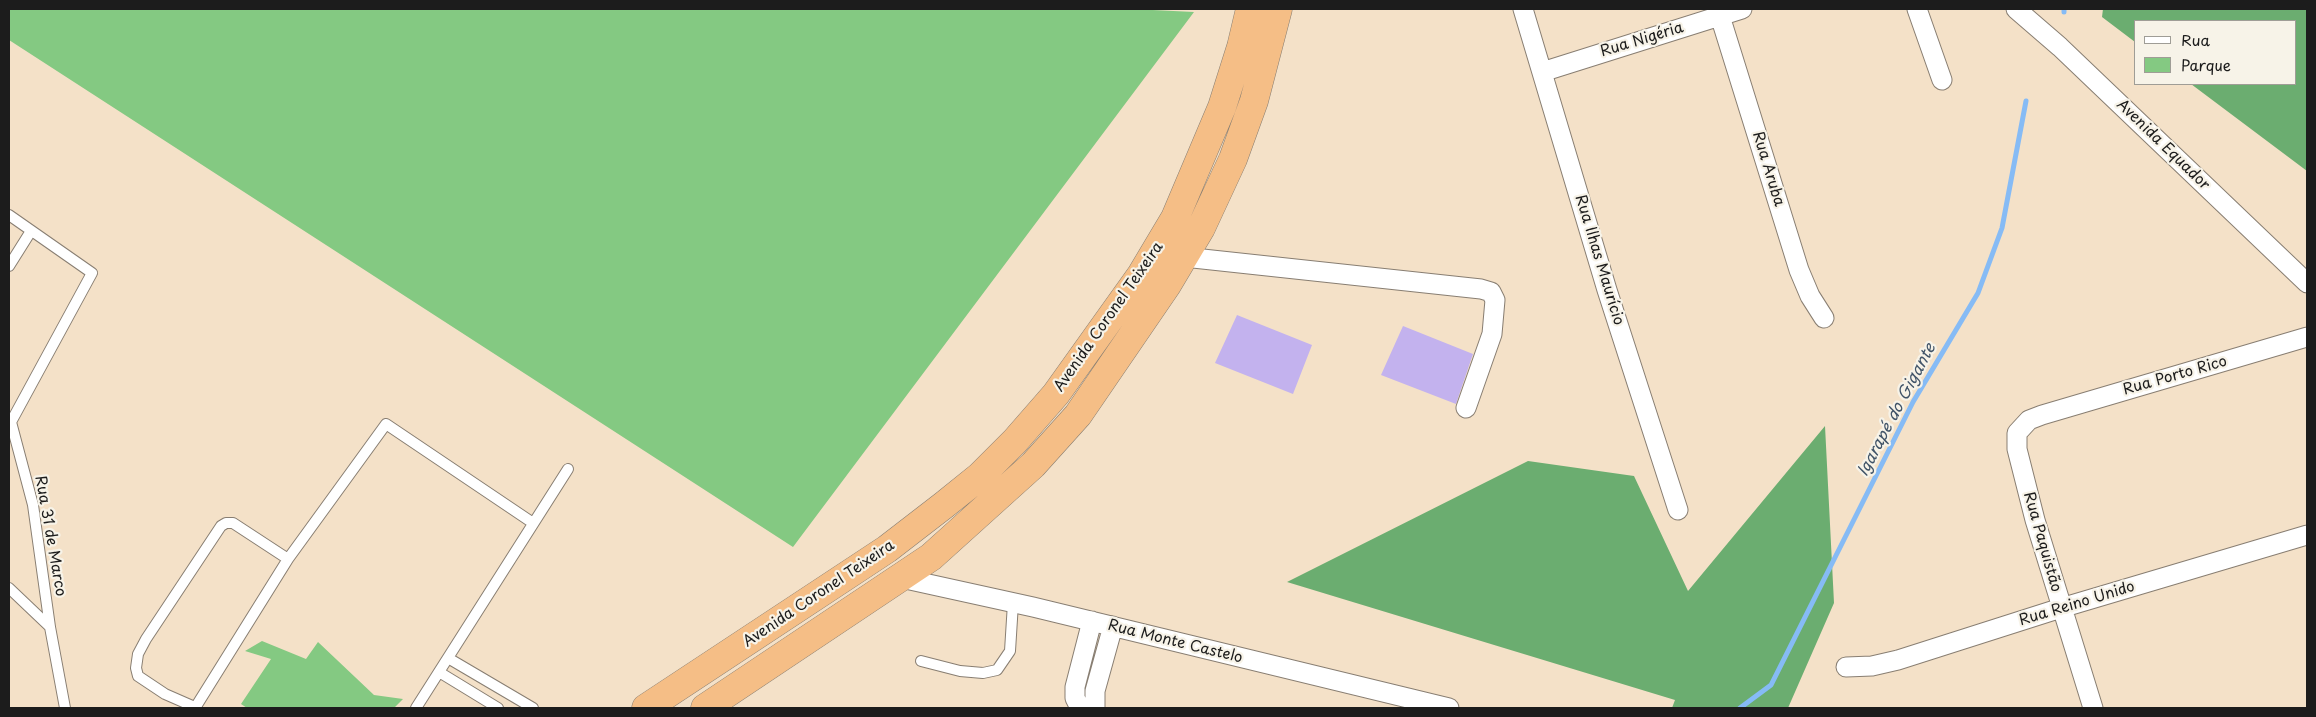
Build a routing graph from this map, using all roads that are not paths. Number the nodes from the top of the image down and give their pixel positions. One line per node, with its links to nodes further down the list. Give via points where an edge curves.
1 (1250, 9): 41 (highway, Avenida Coronel Teixeira, via 1222,107 1175,218 1141,275 1056,394 980,476 923,522)
2 (1278, 9): 12 (highway, Avenida Coronel Teixeira, via 1254,101 1233,159)
3 (1522, 9): 8 (street, Rua Ilhas Maurício)
4 (1742, 9): 7 (street, Rua Nigéria)
5 (1917, 9): 9 (street)
6 (2016, 9): 14 (street, Avenida Equador)
7 (1720, 16): 8 (street, Rua Nigéria); 15 (street, Rua Aruba, via 1799,270)
8 (1542, 72): 21 (street, Rua Ilhas Maurício, via 1607,290)
9 (1942, 80)
10 (9, 215): 11 (lane)
11 (31, 231): 13 (lane); 19 (lane, via 92,273)
12 (1184, 257): 17 (street, via 1491,292 1496,300 1492,334); 25 (highway, Avenida Coronel Teixeira, via 1072,422 992,504 931,557)
13 (9, 266)
14 (2307, 283)
15 (1824, 318)
16 (2307, 337): 18 (street, Rua Porto Rico)
17 (1466, 408)
18 (2042, 415): 28 (street, Rua Paquistão, via 2029,420 2017,433 2017,449)
19 (10, 421): 31 (lane, Rua 31 de Marco, via 33,505)
20 (568, 469): 22 (lane)
21 (1678, 510)
22 (533, 523): 24 (lane, via 386,424); 32 (lane)
23 (2307, 534): 28 (street, Rua Reino Unido)
24 (288, 559): 37 (lane); 37 (lane, via 233,524 226,523 146,640 138,654 138,676 165,694)
25 (901, 578): 27 (street, Rua Monte Castelo); 42 (highway, Avenida Coronel Teixeira)
26 (9, 588): 31 (lane)
27 (1013, 603): 29 (street, Rua Monte Castelo); 33 (lane, via 1010,650 997,670 983,673)
28 (2061, 608): 34 (street, Rua Reino Unido, via 1898,660); 46 (street, Rua Paquistão)
29 (1092, 621): 30 (street, Rua Monte Castelo); 43 (street, via 1075,687 1075,698)
30 (1113, 626): 44 (street, via 1095,691); 45 (street, Rua Monte Castelo)
31 (50, 627): 36 (lane, Rua 31 de Marco)
32 (448, 658): 35 (lane); 40 (lane)
33 (922, 661)
34 (1846, 667)
35 (439, 672): 38 (lane); 39 (lane)
36 (65, 708)
37 (196, 708)
38 (416, 708)
39 (498, 708)
40 (533, 708)
41 (646, 708)
42 (705, 708)
43 (1080, 708)
44 (1095, 708)
45 (1449, 708)
46 (2093, 708)

